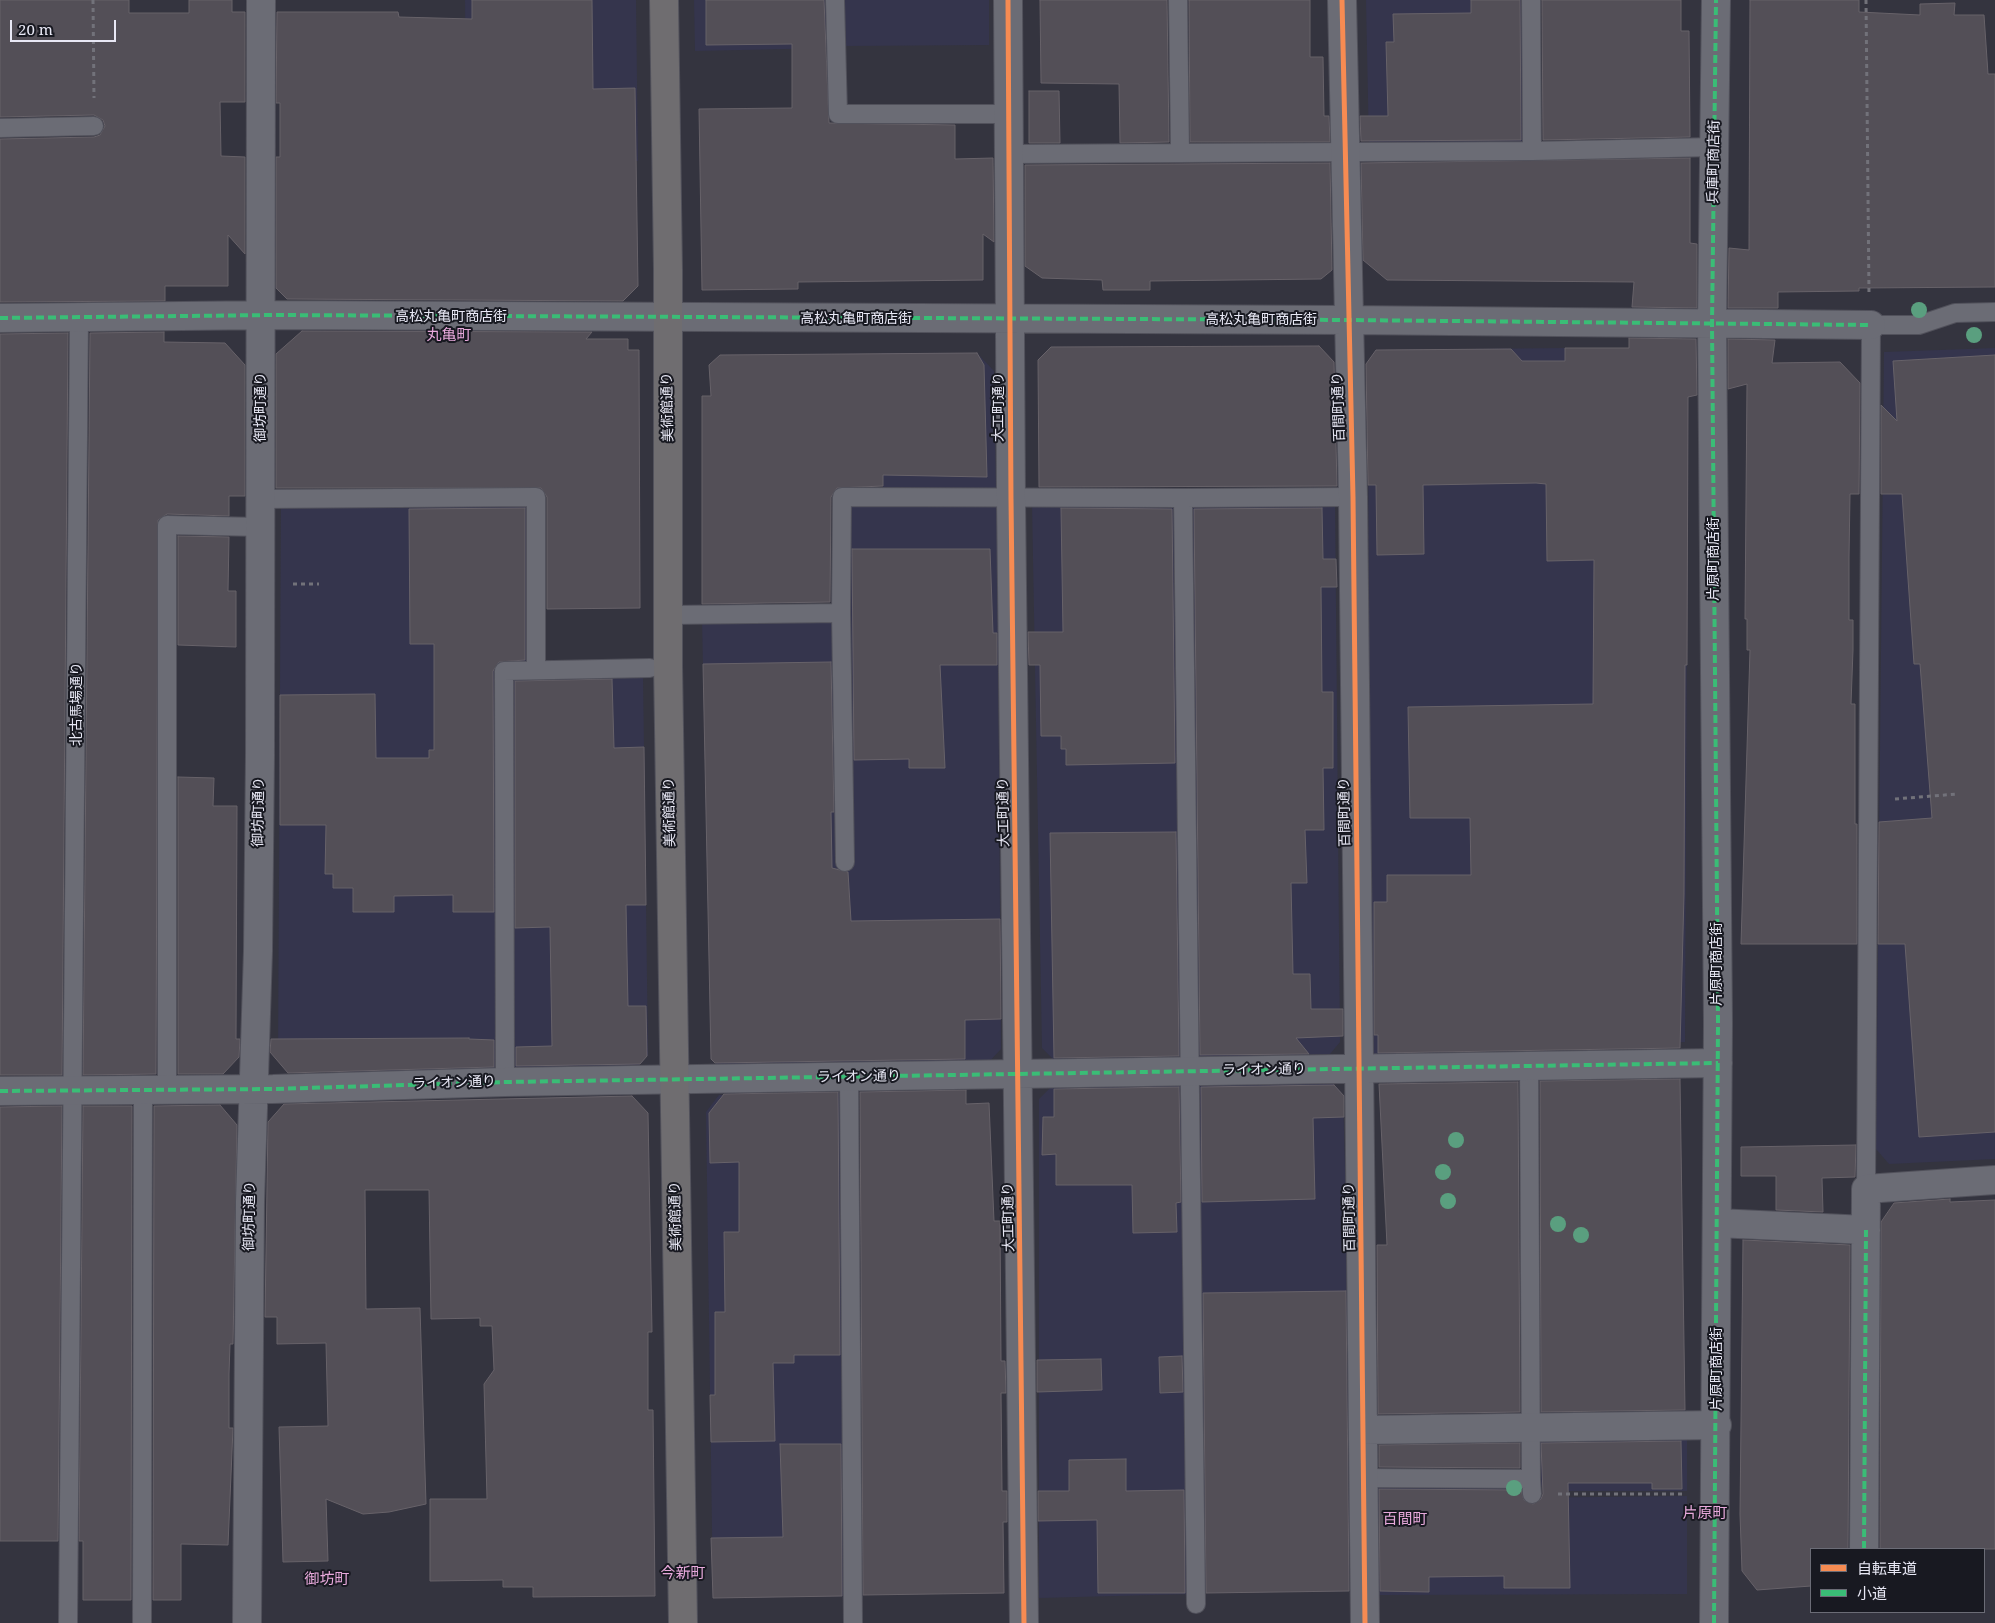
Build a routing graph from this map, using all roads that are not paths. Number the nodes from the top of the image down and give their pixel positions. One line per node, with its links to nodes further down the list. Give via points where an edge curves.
1 (261, 0): 19 (street, 御坊町通り)
2 (664, 0): 22 (street, 美術館通り)
3 (835, 0): 9 (lane, via 838,114)
4 (1008, 0): 9 (street, 大工町通り)
5 (1178, 0): 15 (lane)
6 (1342, 0): 13 (street, 百間町通り)
7 (1531, 0): 14 (lane)
8 (1716, 0): 12 (street, 兵庫町商店街)
9 (1009, 114): 16 (street, 大工町通り)
10 (94, 126): 11 (lane)
11 (0, 128)
12 (1714, 147): 14 (lane); 25 (street, 兵庫町商店街)
13 (1344, 151): 14 (lane); 15 (lane); 24 (street, 百間町通り)
14 (1532, 151)
15 (1180, 152): 16 (lane)
16 (1008, 154): 23 (street, 大工町通り)
17 (1995, 312): 18 (lane, via 1955,313 1919,325)
18 (1870, 314): 25 (street, 高松丸亀町商店街); 49 (lane)
19 (260, 316): 21 (street, 高松丸亀町商店街); 22 (street, 高松丸亀町商店街); 28 (street, 御坊町通り)
20 (0, 318): 21 (street, 高松丸亀町商店街)
21 (79, 318): 46 (lane, 北古馬場通り)
22 (667, 318): 23 (street, 高松丸亀町商店街); 32 (street, 美術館通り)
23 (1010, 320): 24 (street, 高松丸亀町商店街); 29 (street, 大工町通り)
24 (1347, 320): 25 (street, 高松丸亀町商店街); 26 (street, 百間町通り)
25 (1712, 324): 36 (street, 片原町商店街)
26 (1353, 497): 27 (lane); 38 (street, 百間町通り)
27 (1184, 498): 29 (lane); 39 (lane)
28 (260, 499): 30 (street, 御坊町通り); 34 (lane, via 536,498)
29 (1011, 499): 31 (lane, via 842,498); 40 (street, 大工町通り)
30 (260, 527): 44 (lane, via 168,526); 45 (street, 御坊町通り, via 258,951)
31 (841, 613): 32 (lane); 35 (lane)
32 (668, 616): 42 (street, 美術館通り)
33 (650, 668): 34 (lane)
34 (536, 670): 43 (lane, via 504,671)
35 (845, 862)
36 (1718, 1063): 37 (street, ライオン通り); 50 (street, 片原町商店街)
37 (1529, 1066): 38 (street, ライオン通り); 53 (lane)
38 (1359, 1069): 39 (street, ライオン通り); 54 (street, 百間町通り)
39 (1190, 1072): 40 (street, ライオン通り); 57 (lane)
40 (1020, 1074): 41 (street, ライオン通り); 64 (street, 大工町通り)
41 (849, 1078): 42 (street, ライオン通り); 63 (lane)
42 (674, 1080): 43 (street, ライオン通り); 62 (street, 美術館通り)
43 (506, 1082): 45 (street, ライオン通り)
44 (155, 1088): 45 (street, ライオン通り); 46 (street, ライオン通り); 60 (lane)
45 (254, 1088): 61 (street, 御坊町通り, via 250,1202)
46 (74, 1090): 47 (street, ライオン通り); 59 (lane, 北古馬場通り)
47 (0, 1091)
48 (1995, 1180): 49 (street)
49 (1866, 1189): 51 (street)
50 (1717, 1223): 51 (street); 52 (street, 片原町商店街)
51 (1866, 1230): 56 (street)
52 (1716, 1425): 53 (street); 58 (street, 片原町商店街)
53 (1531, 1429): 54 (street); 55 (lane, via 1531,1486)
54 (1363, 1430): 55 (street, 百間町通り)
55 (1363, 1478): 65 (street, 百間町通り)
56 (1864, 1548)
57 (1196, 1604)
58 (1714, 1613)
59 (68, 1623)
60 (142, 1623)
61 (247, 1623)
62 (683, 1623)
63 (853, 1623)
64 (1024, 1623)
65 (1365, 1623)

